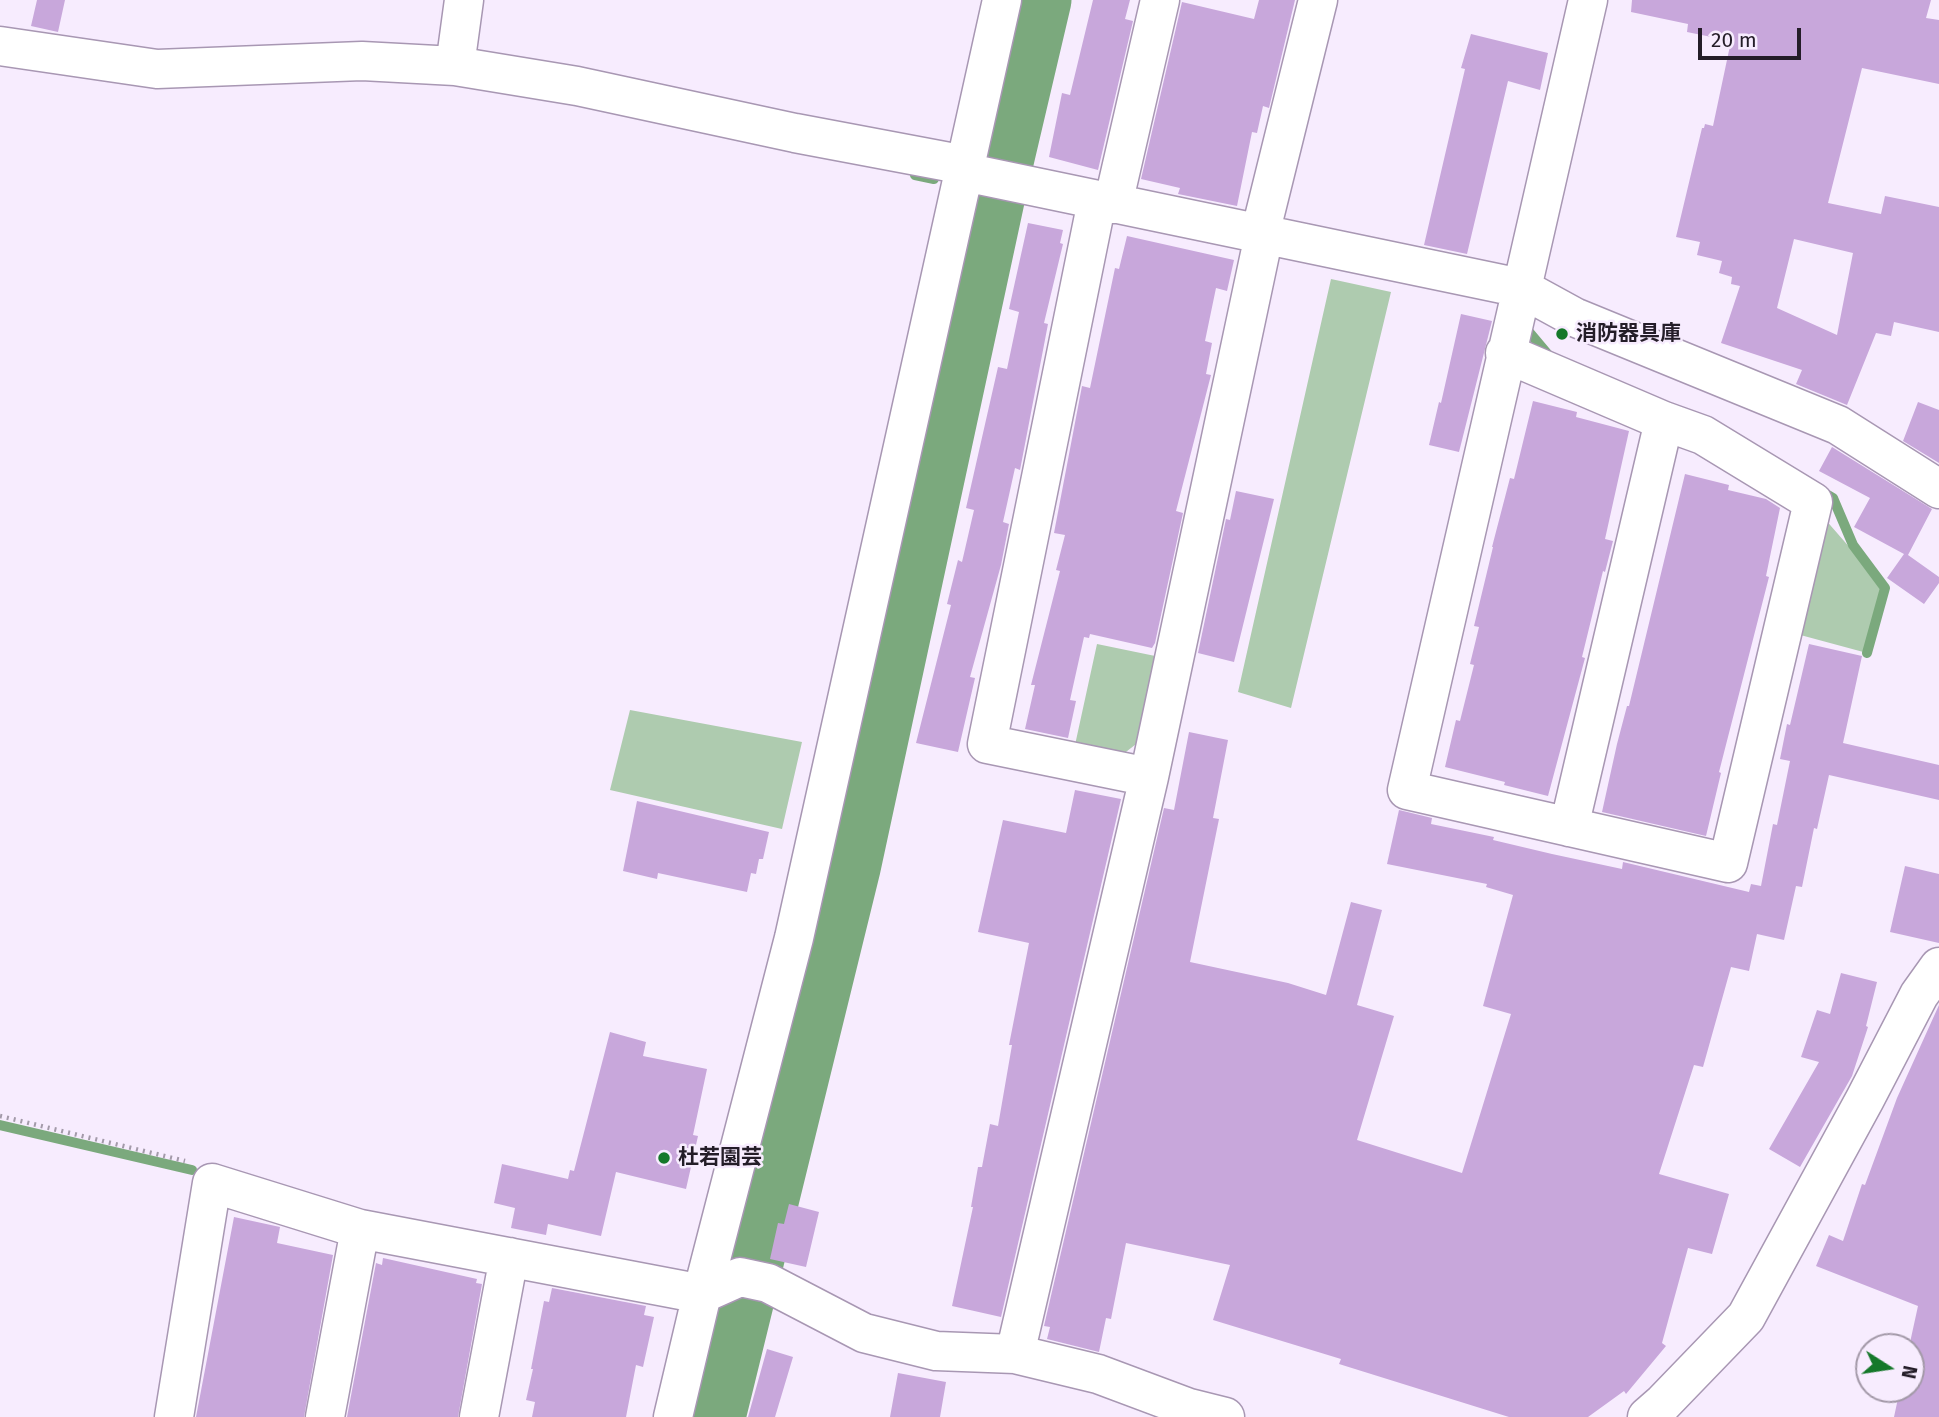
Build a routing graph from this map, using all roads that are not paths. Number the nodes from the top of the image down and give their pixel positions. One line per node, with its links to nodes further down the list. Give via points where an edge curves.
1 (464, 0): 7 (street)
2 (1002, 0): 8 (street)
3 (1160, 0): 9 (street)
4 (1318, 0): 10 (street)
5 (1588, 0): 11 (street)
6 (0, 46): 7 (street, via 157,69 362,61)
7 (455, 66): 8 (street, via 578,86)
8 (971, 171): 9 (street); 20 (street, via 794,938)
9 (1105, 202): 10 (street); 15 (street, via 987,744)
10 (1262, 235): 11 (street); 15 (street)
11 (1521, 288): 12 (street); 14 (street, via 1574,317 1838,425)
12 (1506, 353): 13 (street); 16 (street, via 1407,790)
13 (1664, 421): 16 (street); 16 (street, via 1703,435 1813,502 1728,863)
14 (1939, 489)
15 (1149, 777): 21 (street)
16 (1569, 827)
17 (1939, 967): 27 (street, via 1919,995 1746,1317)
18 (360, 1229): 19 (street); 22 (street, via 212,1182); 23 (street)
19 (509, 1257): 20 (street); 24 (street)
20 (702, 1294): 21 (street, via 754,1280 864,1334 936,1351); 25 (street)
21 (1015, 1354): 26 (street, via 1098,1374)
22 (174, 1417)
23 (325, 1417)
24 (479, 1417)
25 (673, 1417)
26 (1225, 1417)
27 (1647, 1417)

